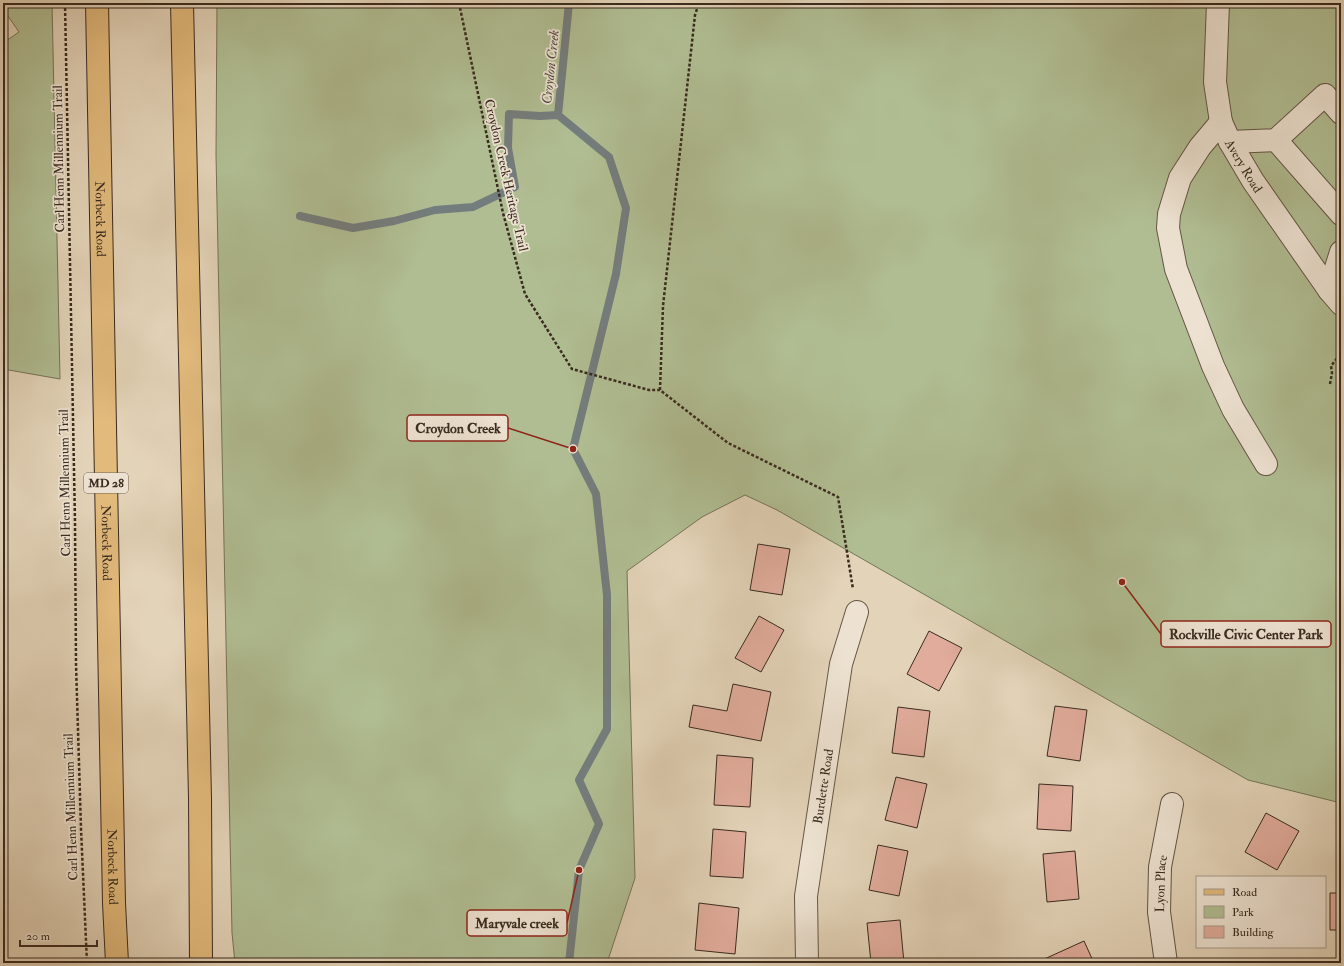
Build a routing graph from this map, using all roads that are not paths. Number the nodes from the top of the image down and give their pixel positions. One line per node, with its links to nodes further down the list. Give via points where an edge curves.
1 (97, 3): 14 (main road, Norbeck Road / MD 28)
2 (182, 3): 15 (main road, via 200,798)
3 (1218, 3): 5 (street, Avery Road, via 1215,82)
4 (1341, 113): 6 (street, via 1325,95)
5 (1221, 122): 7 (street, Avery Road); 11 (street, via 1200,147 1180,178 1169,214 1168,228 1176,269 1213,366 1233,409)
6 (1276, 140): 7 (street); 8 (street)
7 (1230, 142): 10 (street, Avery Road, via 1253,181)
8 (1341, 214)
9 (1341, 252): 10 (street)
10 (1335, 297)
11 (1266, 464)
12 (857, 612): 16 (street, Burdette Road, via 840,664 806,896)
13 (1172, 804): 17 (street, Lyon Place, via 1160,867 1159,912)
14 (117, 963)
15 (201, 963)
16 (807, 963)
17 (1166, 963)

